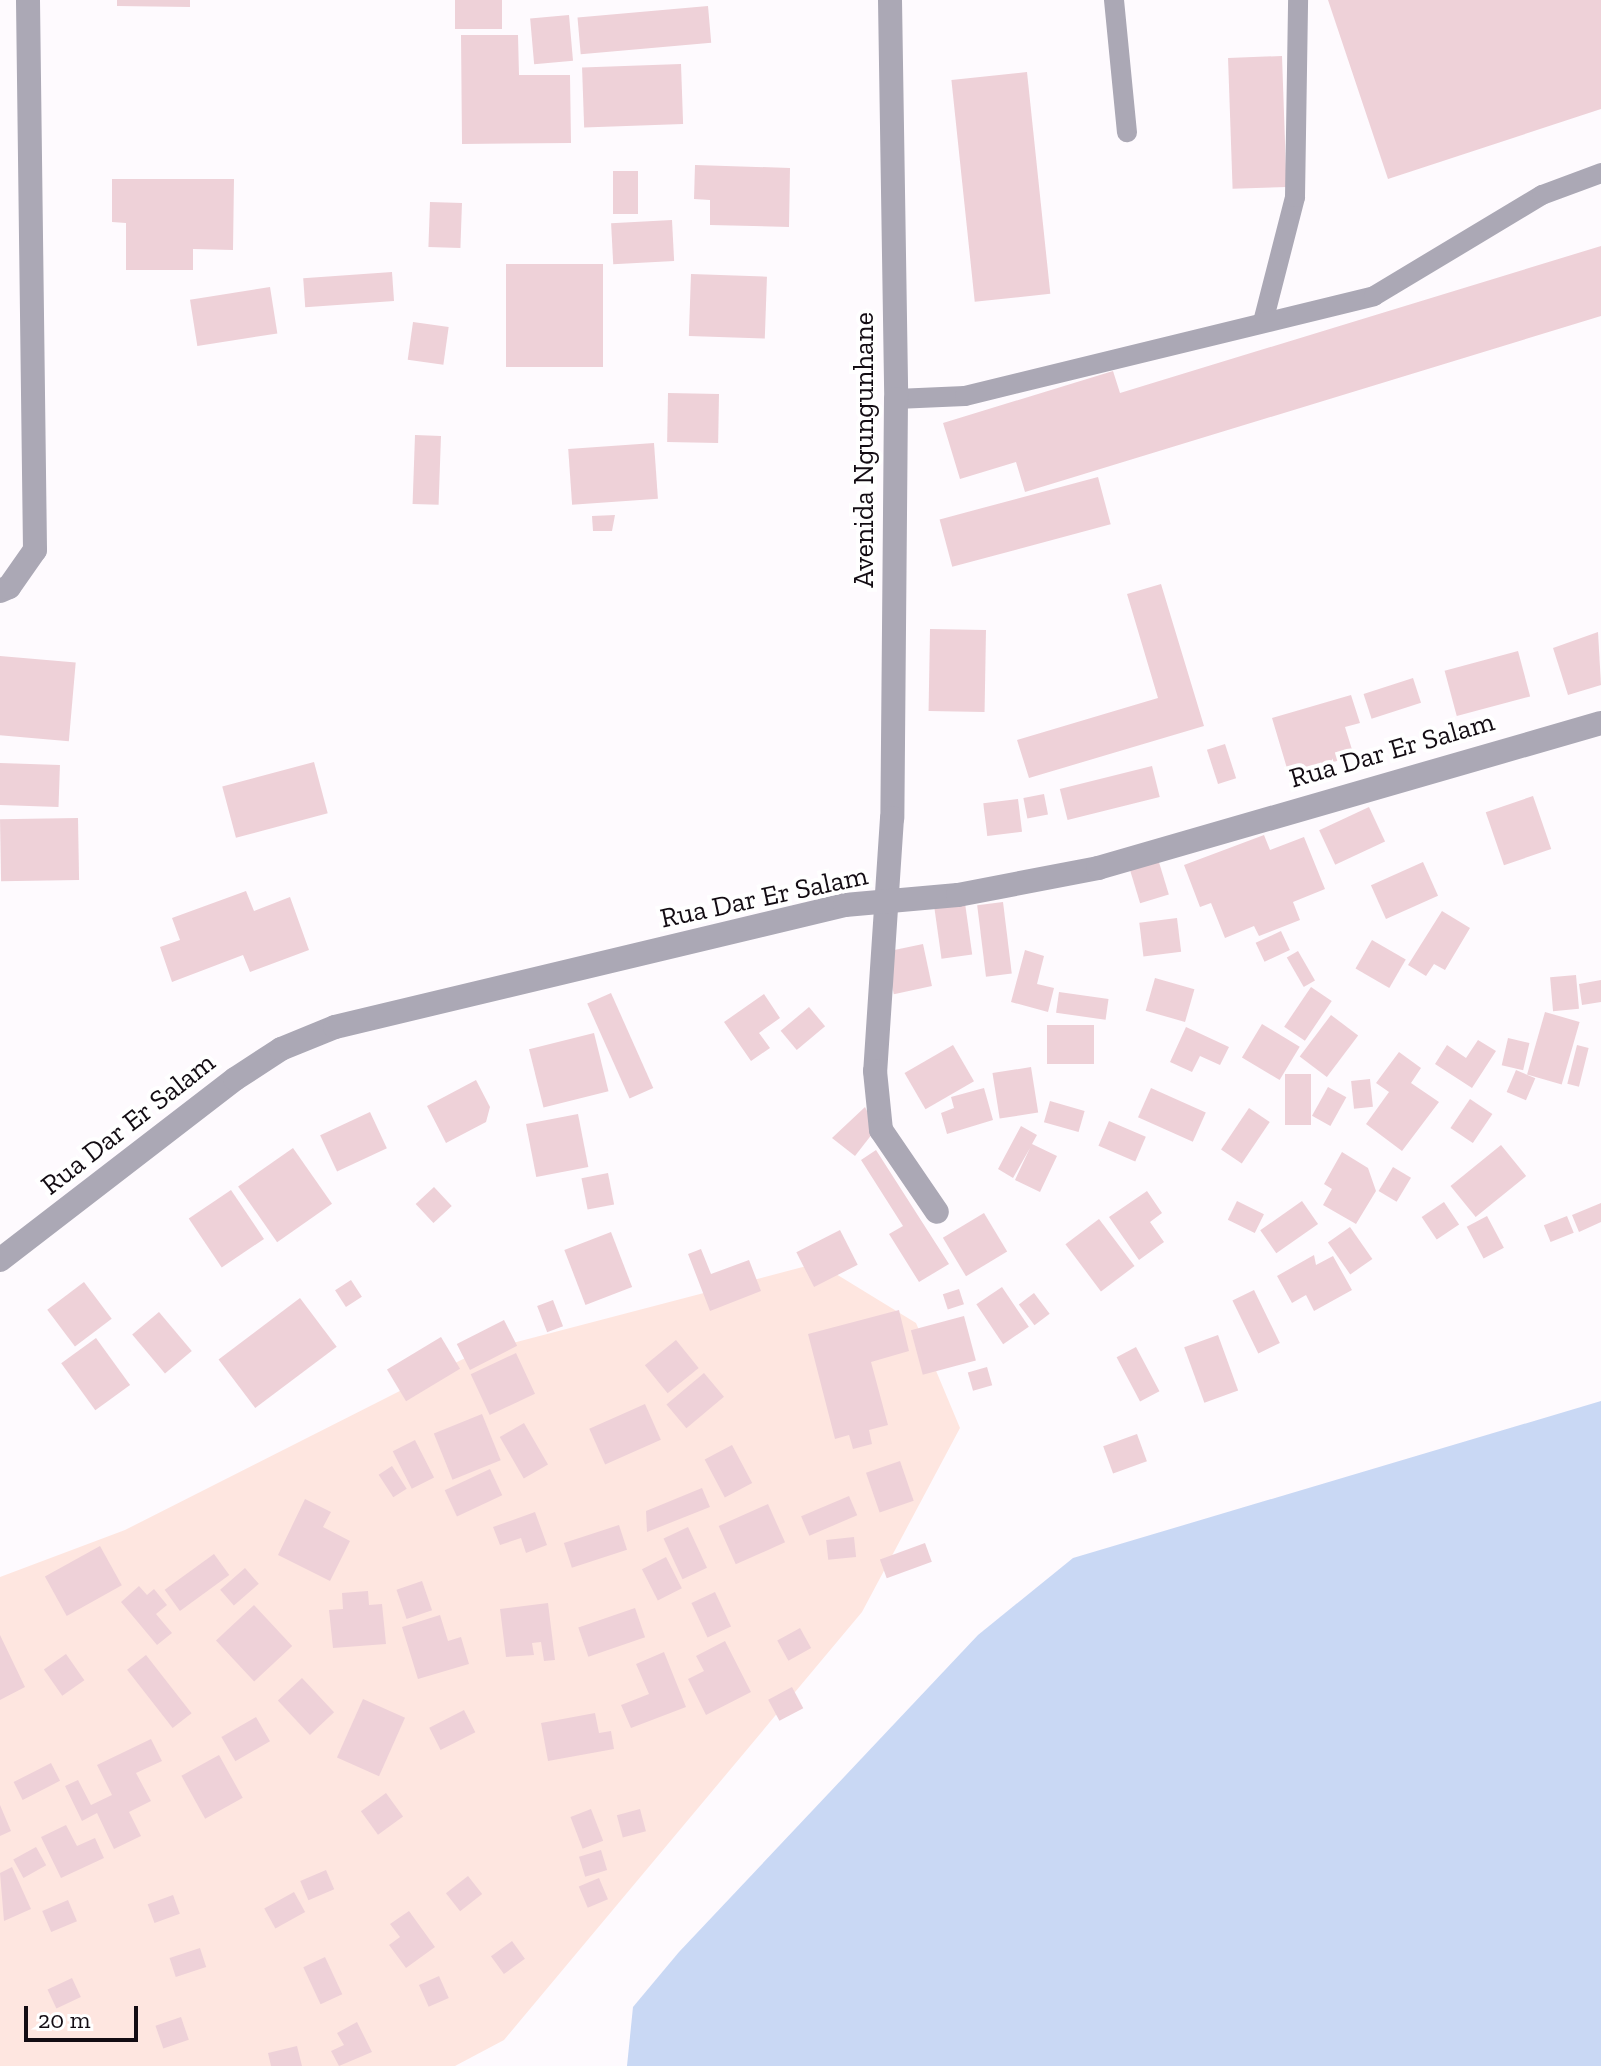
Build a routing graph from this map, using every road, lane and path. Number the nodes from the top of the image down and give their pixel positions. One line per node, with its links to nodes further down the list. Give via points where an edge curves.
1 (28, 0): 9 (street, via 35,550 9,587)
2 (890, 0): 8 (street, Avenida Ngungunhane)
3 (1114, 0): 5 (lane)
4 (1298, 0): 7 (lane, via 1295,197)
5 (1127, 132)
6 (1601, 173): 7 (lane, via 1542,195 1374,296)
7 (1263, 322): 8 (lane, via 965,396)
8 (896, 399): 11 (street, Avenida Ngungunhane, via 892,818)
9 (0, 591)
10 (1601, 723): 11 (street, Rua Dar Er Salam, via 1098,868 958,895)
11 (884, 900): 12 (street, Avenida Ngungunhane, via 875,1071 881,1130); 13 (street, Rua Dar Er Salam, via 335,1027 281,1049 235,1079)
12 (937, 1212)
13 (0, 1260)

